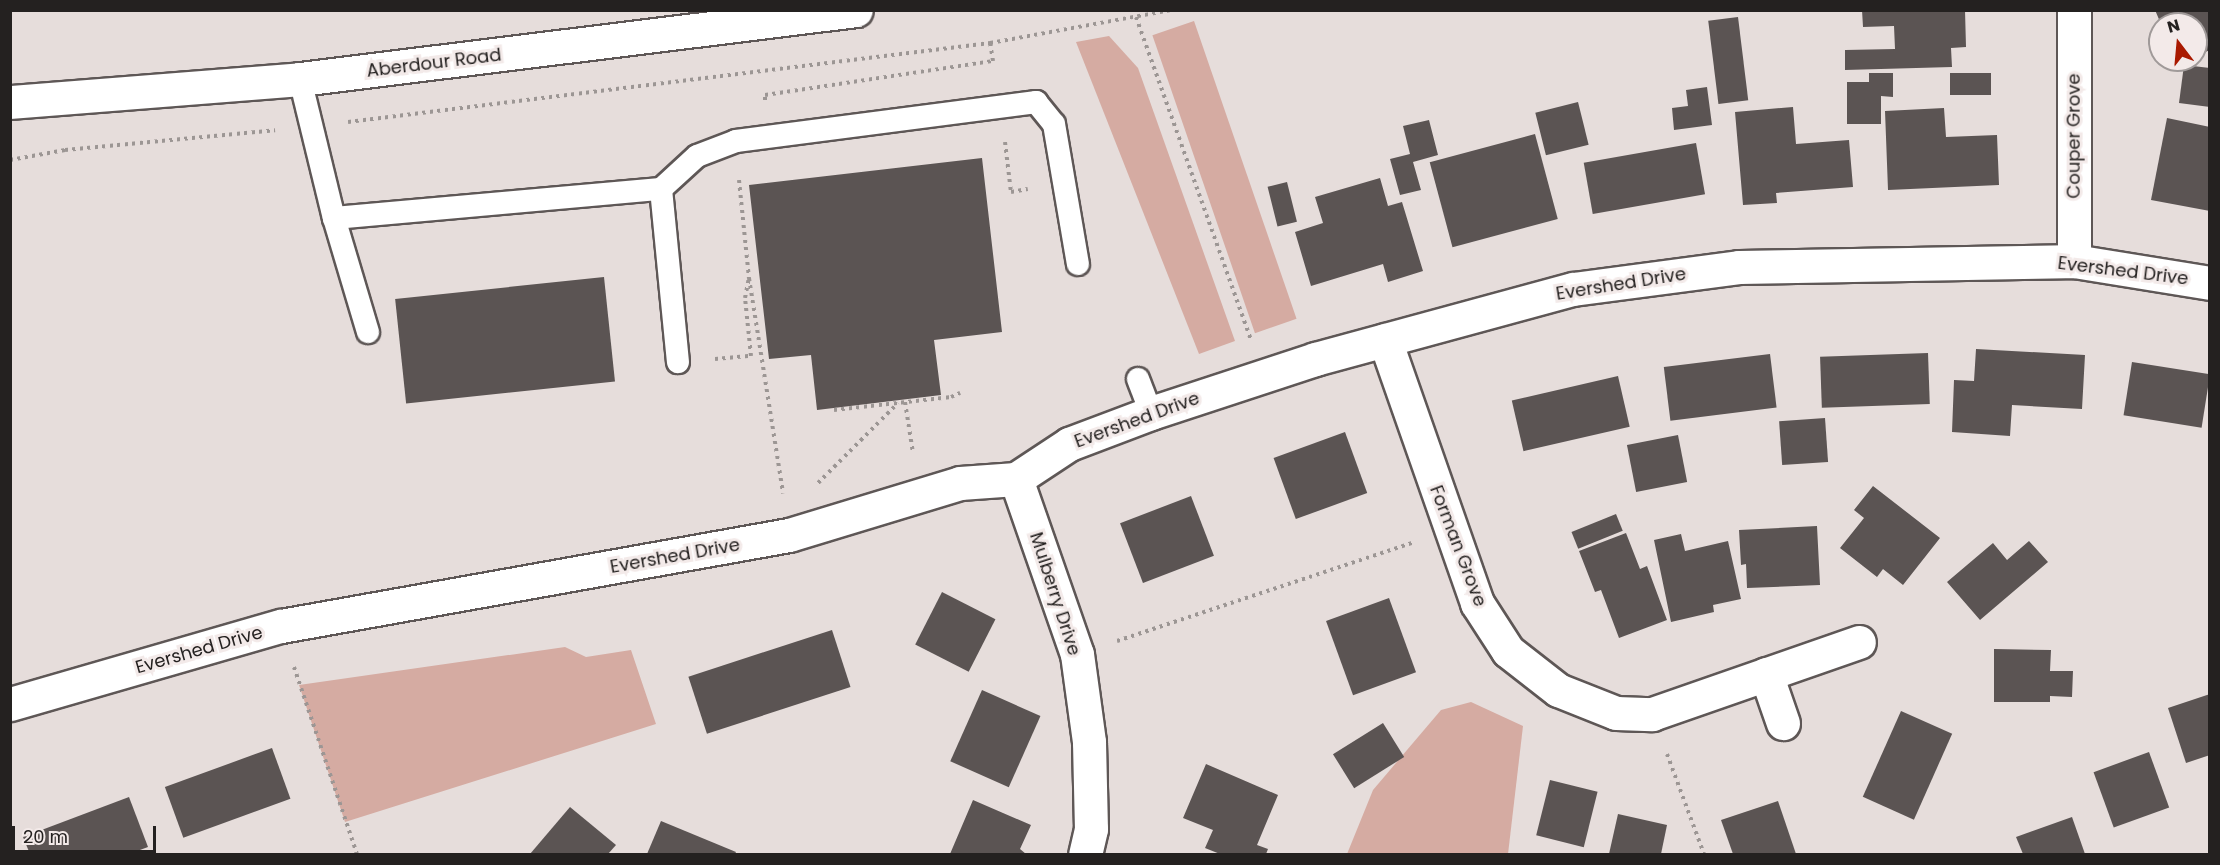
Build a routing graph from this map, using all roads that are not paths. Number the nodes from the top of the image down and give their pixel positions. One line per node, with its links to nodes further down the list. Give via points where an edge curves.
1 (856, 10): 3 (street, Aberdour Road)
2 (2074, 10): 7 (street, Couper Grove)
3 (300, 79): 4 (street, Aberdour Road); 6 (lane)
4 (10, 102)
5 (661, 189): 6 (lane); 8 (lane, via 697,156 736,141 1036,102 1054,124); 12 (lane)
6 (334, 218): 10 (lane)
7 (2074, 261): 9 (street, Evershed Drive); 11 (street, Evershed Drive, via 1739,267 1573,289)
8 (1078, 264)
9 (2210, 282)
10 (368, 332)
11 (1385, 340): 14 (street, Evershed Drive, via 1263,375); 17 (street, Forman Grove, via 1477,603 1508,651 1558,690 1616,713 1652,714)
12 (678, 362)
13 (1138, 379): 14 (lane)
14 (1152, 413): 15 (street, Evershed Drive, via 1069,444)
15 (1016, 479): 18 (street, Evershed Drive, via 960,483 789,535 281,626); 20 (street, Mulberry Drive, via 1077,654 1089,742 1091,829)
16 (1859, 642): 17 (street, Forman Grove)
17 (1766, 674): 19 (street)
18 (10, 704)
19 (1782, 723)
20 (1085, 855)

